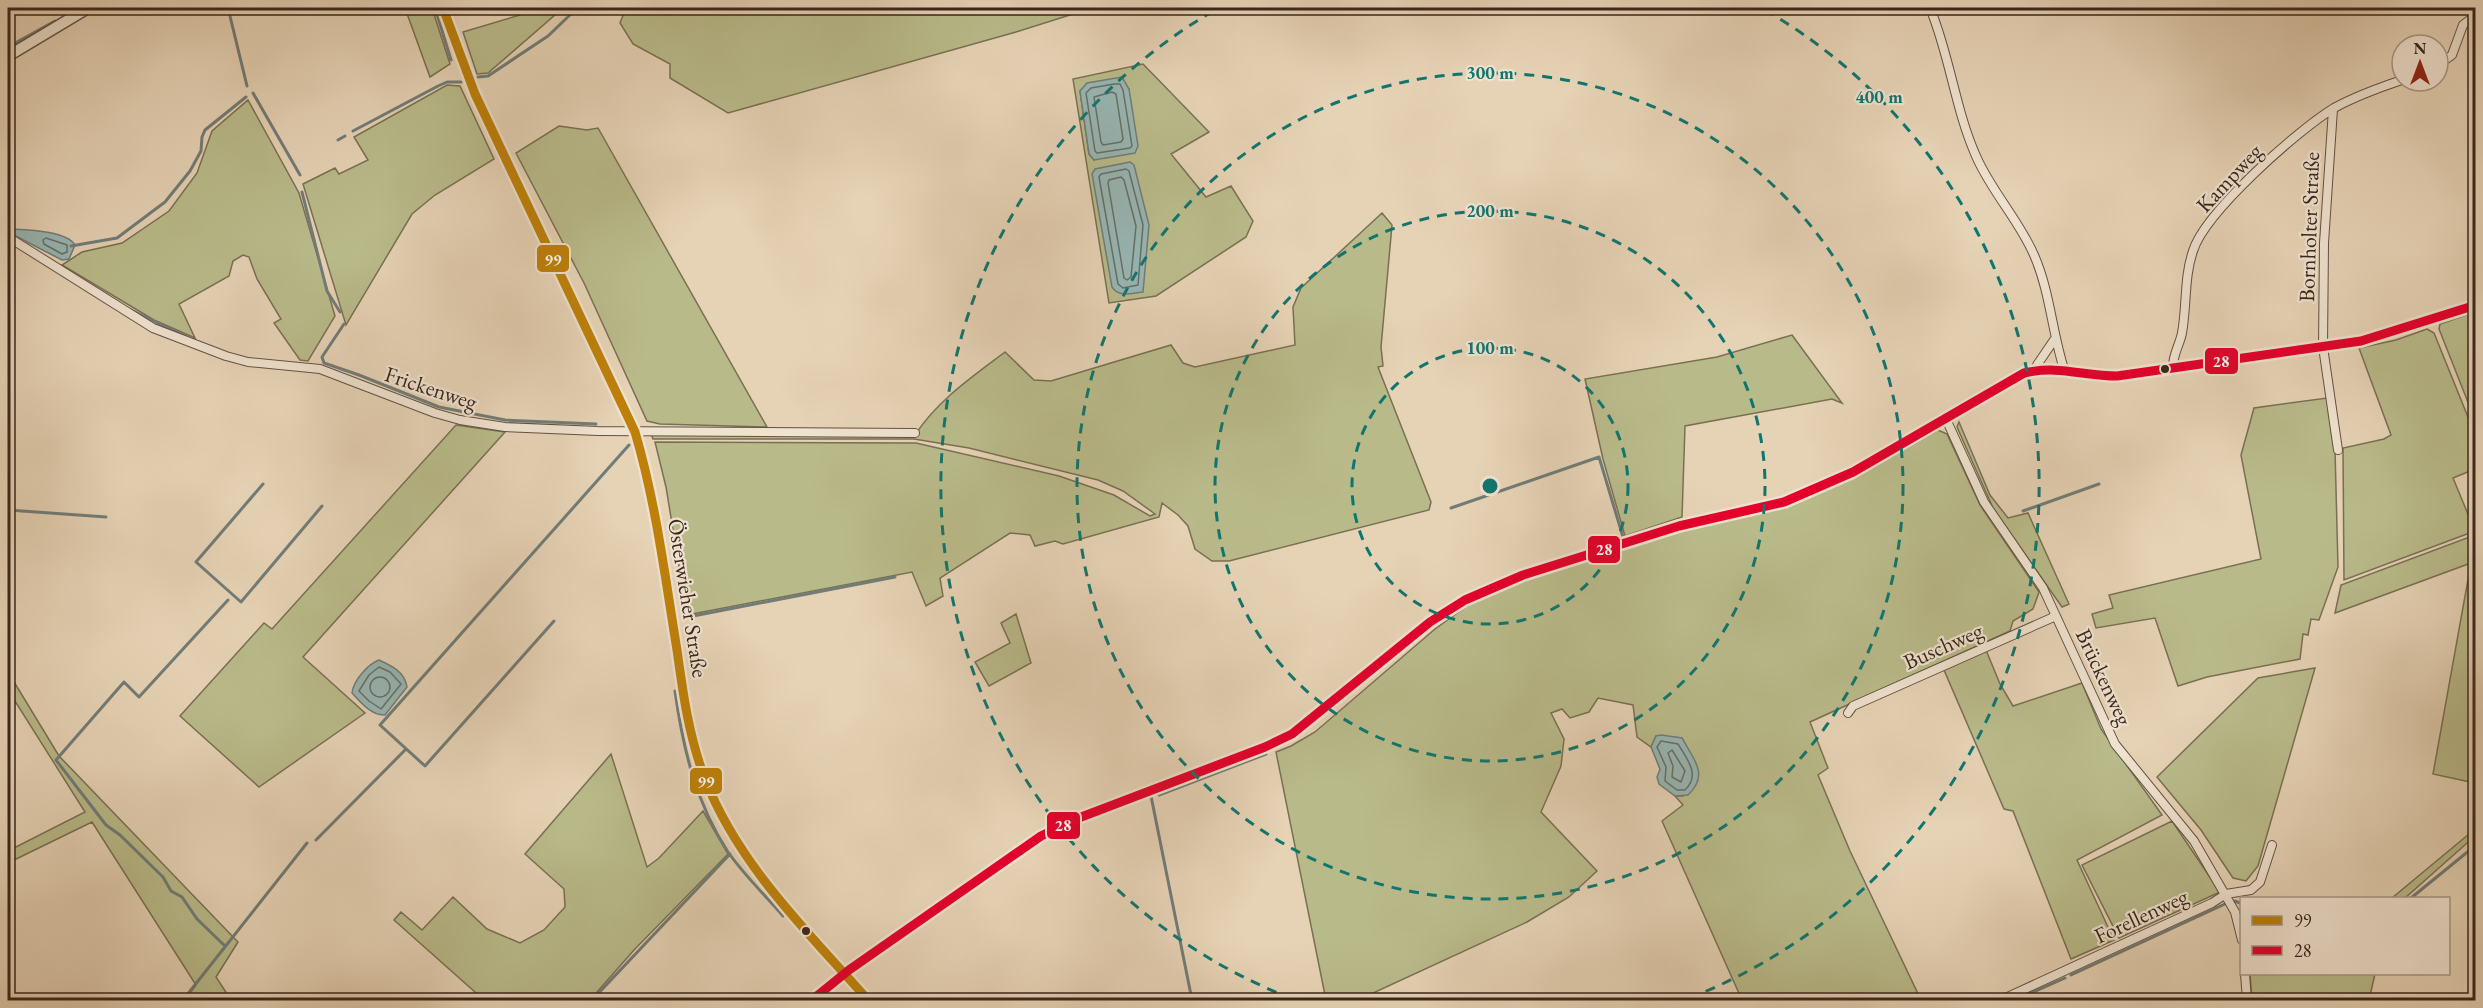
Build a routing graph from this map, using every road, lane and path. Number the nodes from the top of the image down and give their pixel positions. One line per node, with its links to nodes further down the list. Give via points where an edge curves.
1 (88, 8): 5 (street)
2 (443, 8): 17 (street, Österwieher Straße, via 475,94)
3 (1930, 8): 11 (street, via 1976,156 2034,254 2047,295)
4 (2475, 15): 6 (street, via 2463,25)
5 (8, 56)
6 (2450, 56)
7 (2390, 84): 8 (street, Kampweg)
8 (2333, 109): 12 (street, Bornholter Straße, via 2324,243); 13 (street, Kampweg, via 2256,172 2203,231 2193,249 2182,334)
9 (8, 237): 17 (street, Frickenweg, via 153,328 226,356 320,369 460,420 505,427)
10 (2475, 305): 12 (street, via 2383,335)
11 (2054, 340): 14 (street); 15 (street)
12 (2323, 347): 13 (street); 19 (street)
13 (2173, 368): 14 (street, via 2117,376 2094,376)
14 (2064, 369): 15 (street)
15 (2036, 370): 16 (street, via 2024,373)
16 (1946, 419): 20 (street, Brückenweg, via 1984,502 2043,588); 25 (street, via 1853,472 1784,502 1679,526 1523,575 1465,600 1430,622 1292,734 1041,836)
17 (635, 432): 18 (street, Frickenweg); 25 (street, Österwieher Straße, via 651,490 686,709 705,779 747,858)
18 (915, 433)
19 (2338, 450)
20 (2056, 616): 21 (street, Buschweg, via 1853,706); 23 (street, Brückenweg, via 2115,744 2194,841)
21 (1848, 713)
22 (2272, 844): 23 (street, Forellenweg, via 2260,882 2251,890)
23 (2226, 894): 24 (street, Brückenweg); 29 (street, Forellenweg)
24 (2240, 935)
25 (844, 973): 27 (street); 28 (street, Österwieher Straße)
26 (2245, 975): 30 (street)
27 (812, 1000)
28 (868, 1000)
29 (2001, 1000)
30 (2247, 1000)

